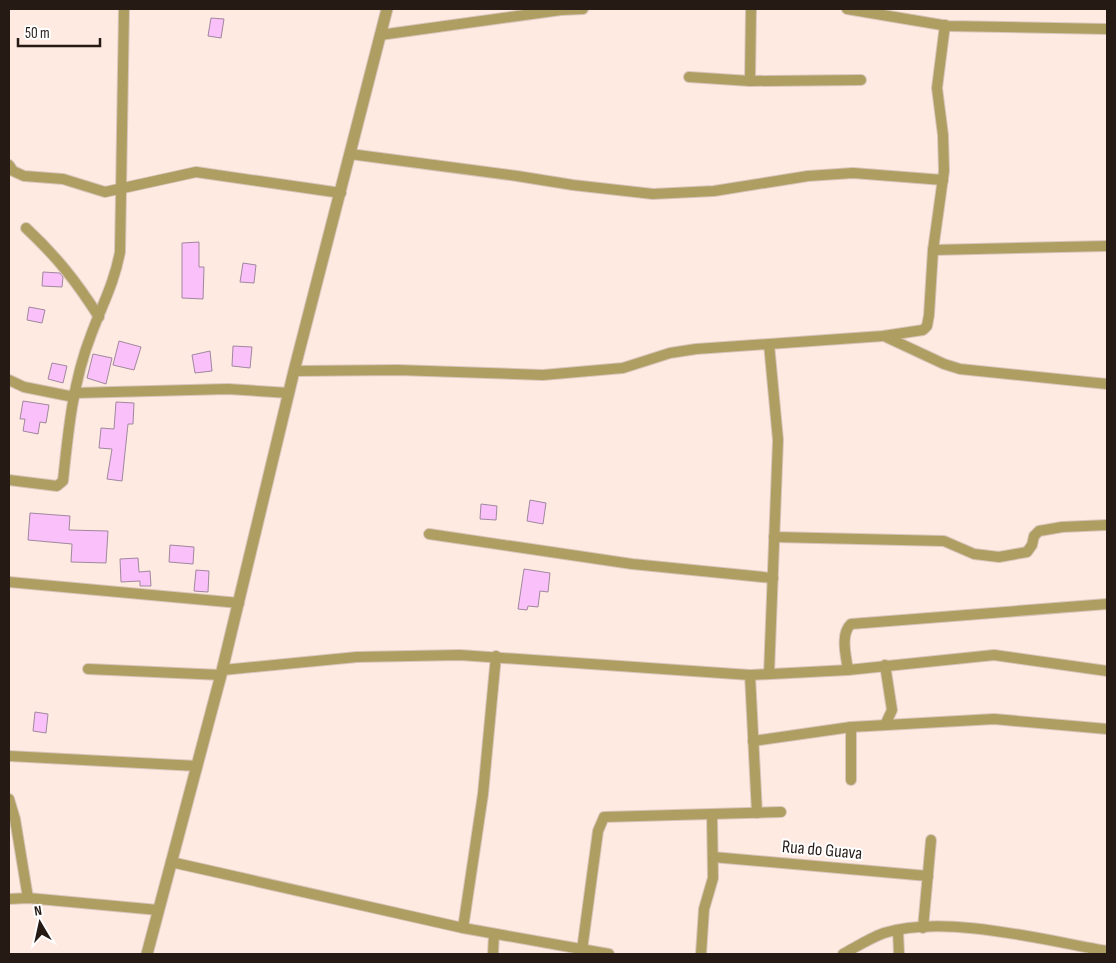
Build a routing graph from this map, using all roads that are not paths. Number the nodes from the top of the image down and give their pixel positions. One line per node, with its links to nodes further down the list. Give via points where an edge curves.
1 (124, 9): 15 (street)
2 (387, 9): 8 (street)
3 (583, 9): 8 (street)
4 (751, 9): 11 (street)
5 (847, 9): 6 (street)
6 (945, 25): 7 (street); 14 (street, via 937,88 943,135)
7 (1107, 29)
8 (380, 35): 12 (street)
9 (689, 77): 11 (street)
10 (861, 80): 11 (street)
11 (750, 81)
12 (350, 154): 14 (street, via 573,186 653,194 714,191 808,176 853,173); 16 (street)
13 (9, 165): 15 (street, via 24,176 63,179 105,192)
14 (943, 180): 19 (street)
15 (120, 190): 16 (street, via 196,172); 20 (street, via 120,252 115,278)
16 (340, 193): 23 (street)
17 (26, 228): 20 (street, via 71,274)
18 (1107, 246): 19 (street)
19 (933, 250): 21 (street, via 927,326 924,330)
20 (99, 317): 27 (street, via 90,336)
21 (883, 336): 22 (street); 25 (street, via 960,369)
22 (769, 344): 23 (street, via 696,349 670,353 623,368 543,375 398,370); 31 (street, via 778,440)
23 (294, 371): 26 (street)
24 (9, 380): 27 (street)
25 (1107, 384)
26 (289, 393): 27 (street, via 228,389); 34 (street)
27 (74, 395): 28 (street, via 60,485)
28 (9, 480)
29 (1107, 525): 31 (street, via 1062,527 1038,532 1027,552 1000,557 974,554 944,541)
30 (429, 534): 32 (street, via 632,564)
31 (774, 537): 32 (street)
32 (773, 578): 42 (street)
33 (9, 582): 34 (street)
34 (239, 603): 41 (street)
35 (1107, 604): 39 (street, via 851,624 845,634)
36 (496, 656): 41 (street, via 404,655); 43 (street); 64 (street, via 483,794)
37 (885, 665): 39 (street); 40 (street, via 994,655); 44 (street)
38 (88, 669): 41 (street)
39 (848, 670): 42 (street)
40 (1107, 671)
41 (222, 672): 51 (street)
42 (769, 674): 43 (street)
43 (750, 675): 49 (street)
44 (892, 710): 45 (street); 46 (street)
45 (907, 723): 46 (street); 48 (street, via 994,719)
46 (885, 725): 47 (street)
47 (851, 727): 49 (street); 52 (street)
48 (1107, 729)
49 (753, 741): 55 (street)
50 (9, 756): 51 (street)
51 (197, 766): 59 (street)
52 (851, 780)
53 (9, 799): 61 (street)
54 (781, 812): 55 (street)
55 (757, 813): 56 (street)
56 (712, 814): 58 (street); 68 (street, via 611,816 601,820)
57 (930, 840): 60 (street)
58 (713, 857): 60 (street, Rua do Guava); 73 (street, via 714,878 704,909)
59 (171, 862): 63 (street); 64 (street)
60 (928, 876): 65 (street)
61 (28, 898): 62 (street); 63 (street)
62 (9, 899)
63 (158, 910): 70 (street)
64 (463, 928): 67 (street)
65 (923, 928): 66 (street); 69 (street, via 971,929)
66 (898, 931): 74 (street, via 884,934); 75 (street)
67 (494, 934): 68 (street); 71 (street)
68 (582, 950): 72 (street)
69 (1107, 951)
70 (147, 954)
71 (492, 954)
72 (609, 954)
73 (701, 954)
74 (843, 954)
75 (899, 954)

